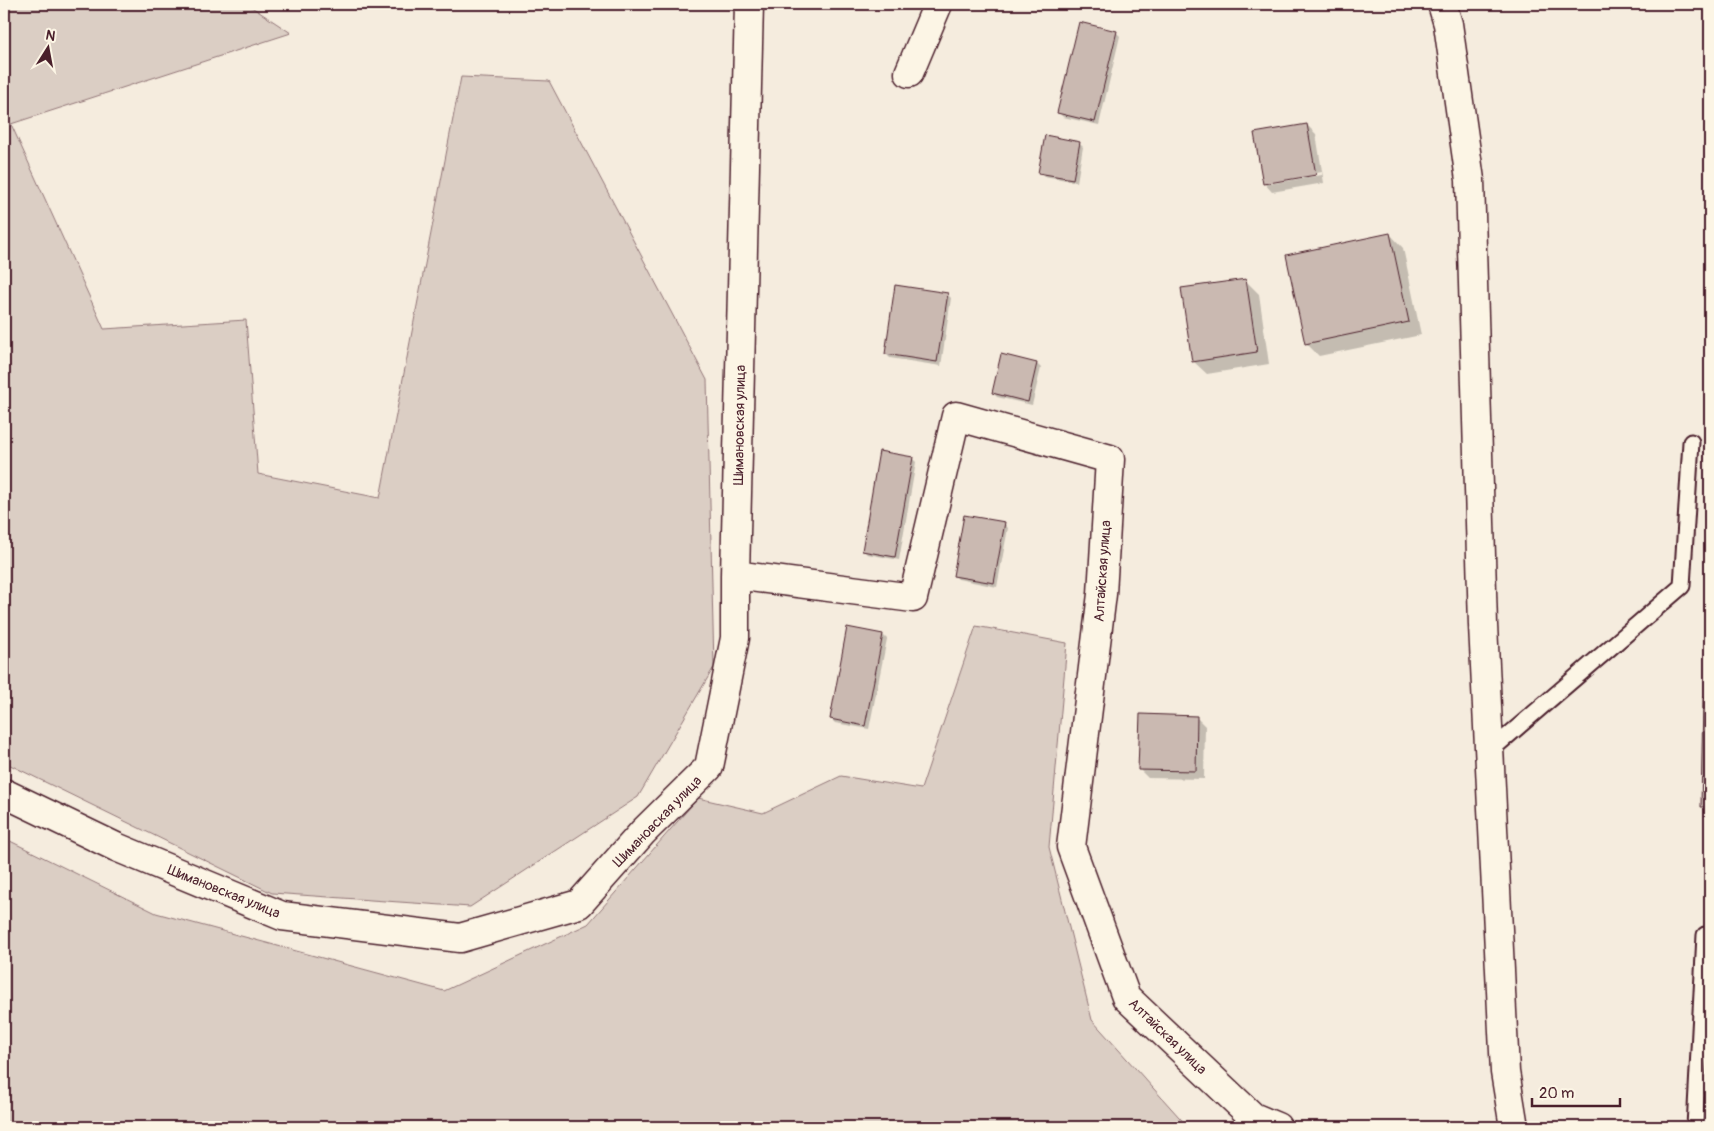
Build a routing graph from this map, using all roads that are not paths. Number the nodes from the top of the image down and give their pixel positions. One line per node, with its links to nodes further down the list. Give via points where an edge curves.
1 (749, 4): 6 (street, Шимановская улица)
2 (938, 4): 4 (street)
3 (1442, 4): 7 (street, via 1448,24 1470,180)
4 (909, 73)
5 (1691, 442): 7 (lane, via 1682,586)
6 (735, 575): 8 (street, Шимановская улица, via 735,638 709,767 643,832 579,904 460,938 282,916 116,847); 10 (street, Алтайская улица, via 913,598 956,416 1110,459 1102,594 1071,847 1126,997 1253,1117)
7 (1490, 751): 11 (street, via 1505,1072)
8 (4, 793)
9 (1705, 935): 12 (lane)
10 (1277, 1127)
11 (1514, 1127)
12 (1695, 1127)

